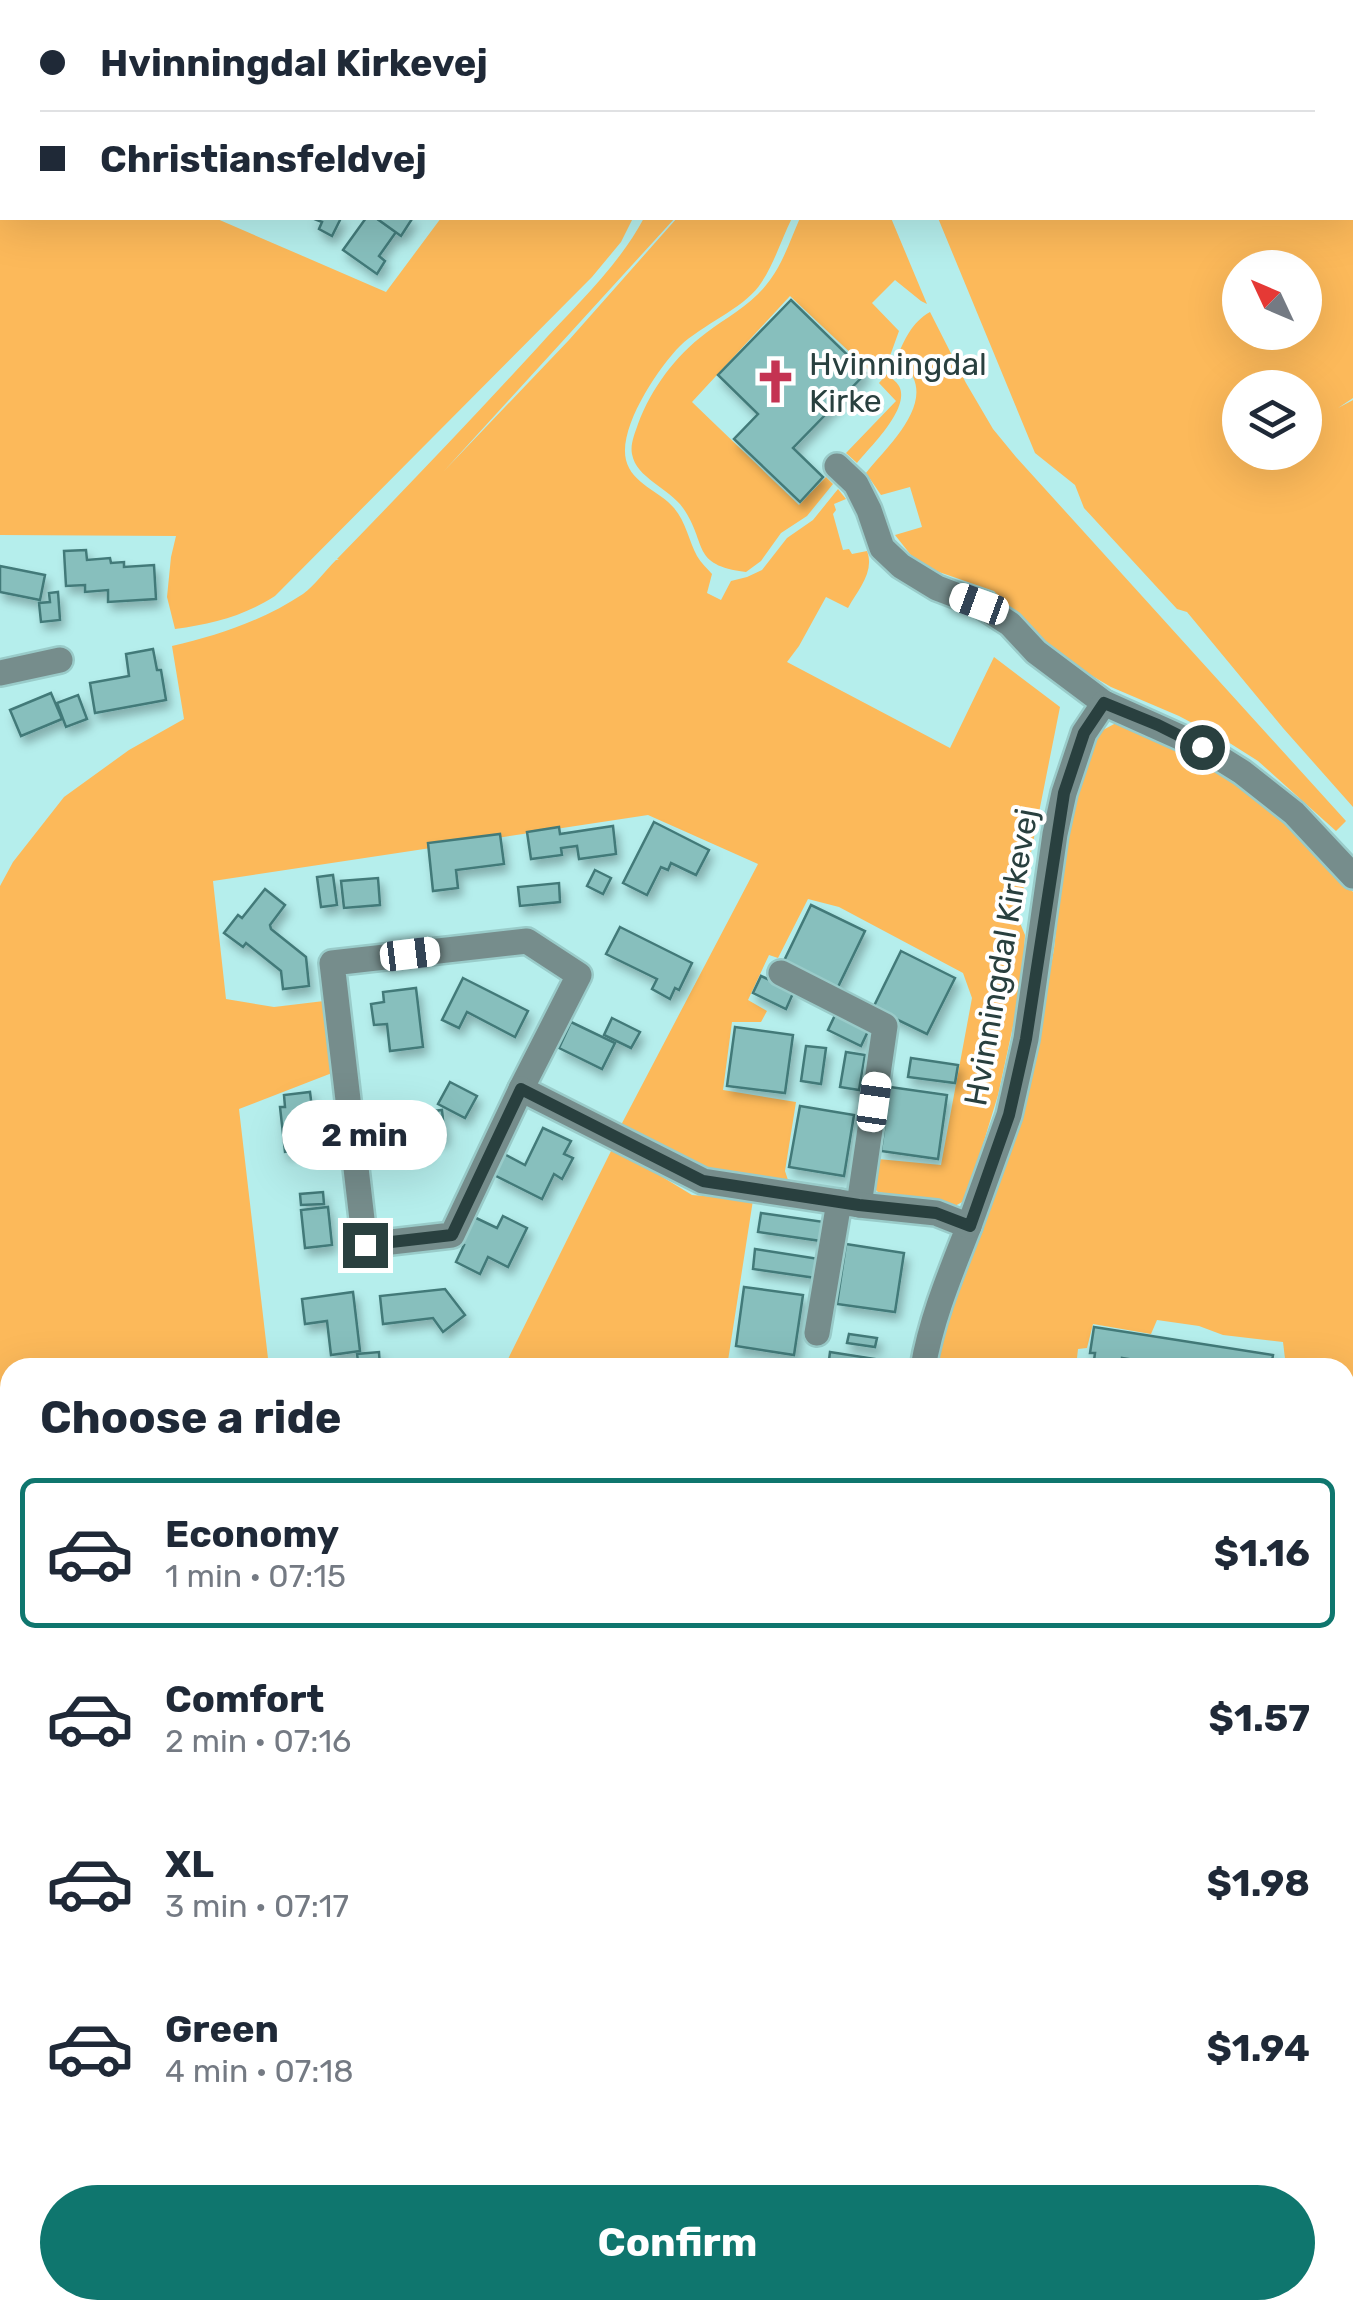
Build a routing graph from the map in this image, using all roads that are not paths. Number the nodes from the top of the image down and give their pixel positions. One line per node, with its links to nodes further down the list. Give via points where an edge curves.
1 (837, 466): 4 (street, via 856,484 882,548 901,566 1010,624)
2 (60, 660): 3 (street)
3 (0, 673)
4 (1104, 703): 5 (street, via 1242,772 1294,813); 9 (street, Hvinningdal Kirkevej, via 1084,733 1064,793 1026,1039 1009,1115)
5 (1353, 876)
6 (781, 973): 8 (street, via 885,1026)
7 (521, 1089): 7 (street, via 452,1235 365,1245 332,963 527,941 579,975); 8 (street, via 703,1181)
8 (849, 1204): 9 (street, via 936,1213); 10 (street)
9 (970, 1226): 11 (street, Hvinningdal Kirkevej)
10 (816, 1332)
11 (924, 1358)

